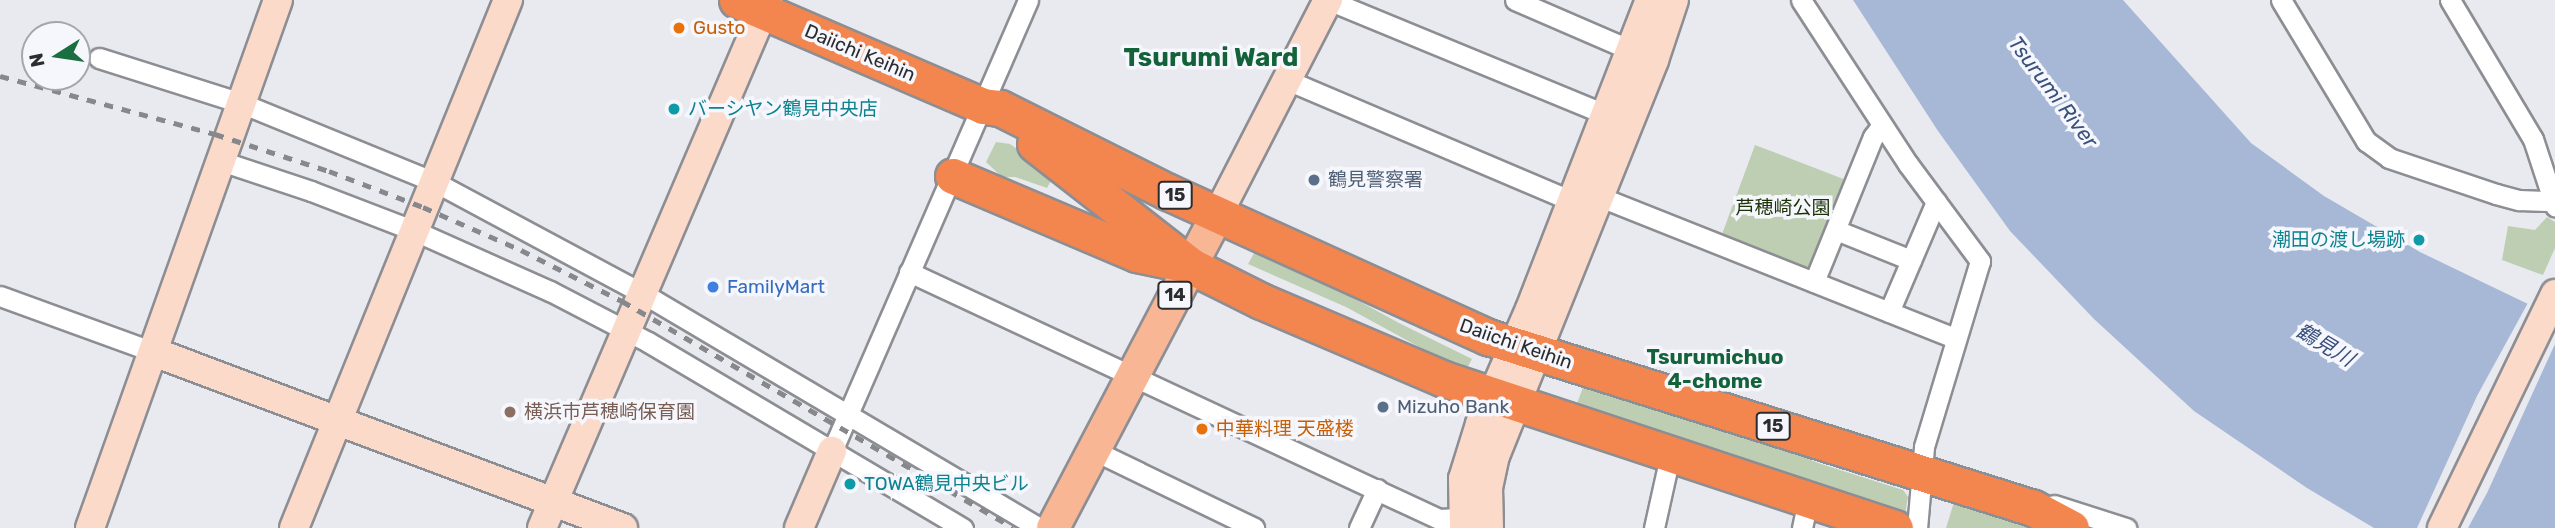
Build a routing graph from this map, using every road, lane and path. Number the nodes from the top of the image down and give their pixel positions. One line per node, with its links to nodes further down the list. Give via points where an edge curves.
1 (278, 0): 15 (street)
2 (508, 0): 21 (street)
3 (1028, 0): 16 (street)
4 (1328, 0): 14 (street); 17 (street)
5 (1515, 0): 12 (street)
6 (1650, 0): 12 (street)
7 (1674, 0): 12 (street)
8 (1801, 0): 18 (street)
9 (2281, 0): 24 (street, via 2374,147 2389,158 2496,194)
10 (2450, 0): 24 (street, via 2533,138)
11 (756, 4): 16 (highway, Daiichi Keihin / 15); 32 (street)
12 (1642, 55): 17 (street); 22 (street)
13 (99, 58): 15 (street)
14 (1287, 80): 22 (street); 25 (street)
15 (241, 103): 19 (street); 21 (street)
16 (983, 106): 20 (street); 25 (highway, Daiichi Keihin / 15, via 1000,108); 29 (highway, Daiichi Keihin / 15, via 994,123 1043,148)
17 (1605, 114): 22 (street)
18 (1882, 125): 23 (street); 26 (street)
19 (221, 161): 27 (street); 39 (street)
20 (953, 176): 29 (highway, 15, via 1138,254); 30 (street)
21 (435, 182): 27 (street); 32 (street)
22 (1582, 195): 31 (street); 38 (street)
23 (1936, 202): 28 (street); 37 (street, via 1980,261)
24 (2553, 203)
25 (1218, 214): 29 (main road, 14); 38 (highway, Daiichi Keihin / 15, via 1488,337)
26 (1836, 230): 28 (street); 31 (street)
27 (415, 231): 36 (street, via 550,291); 43 (street)
28 (1911, 260): 35 (street)
29 (1191, 265): 40 (main road, 14); 41 (highway, Daiichi Keihin / 15, via 1261,301 1444,379)
30 (909, 272): 40 (street); 42 (street)
31 (1814, 282): 35 (street)
32 (642, 293): 36 (street); 42 (street)
33 (2554, 295): 67 (street)
34 (0, 296): 39 (street)
35 (1889, 312): 37 (street)
36 (626, 331): 45 (street); 49 (street)
37 (1956, 339): 47 (street, via 1924,447)
38 (1525, 348): 41 (street); 47 (highway, Daiichi Keihin / 15)
39 (154, 352): 43 (street); 52 (street)
40 (1132, 375): 44 (main road, 14); 48 (street)
41 (1503, 399): 46 (highway, Daiichi Keihin / 15); 51 (street, via 1495,456)
42 (847, 415): 45 (street); 58 (street)
43 (336, 421): 49 (street); 53 (street)
44 (1093, 450): 59 (main road, 14); 60 (street)
45 (832, 451): 56 (street); 57 (street)
46 (1670, 456): 50 (highway, Daiichi Keihin / 15); 62 (street)
47 (1936, 477): 64 (street); 65 (highway, Daiichi Keihin / 15, via 2033,509); 66 (street, via 2042,501)
48 (1377, 489): 51 (street, via 1439,519); 61 (street)
49 (553, 502): 54 (street); 55 (street)
50 (1805, 514): 63 (highway, Daiichi Keihin / 15)
51 (1476, 523)
52 (90, 528)
53 (294, 528)
54 (542, 528)
55 (623, 528)
56 (799, 528)
57 (963, 528)
58 (1039, 528)
59 (1053, 528)
60 (1254, 528)
61 (1359, 528)
62 (1654, 528)
63 (1895, 528)
64 (1917, 528)
65 (2071, 528)
66 (2126, 528)
67 (2442, 528)

